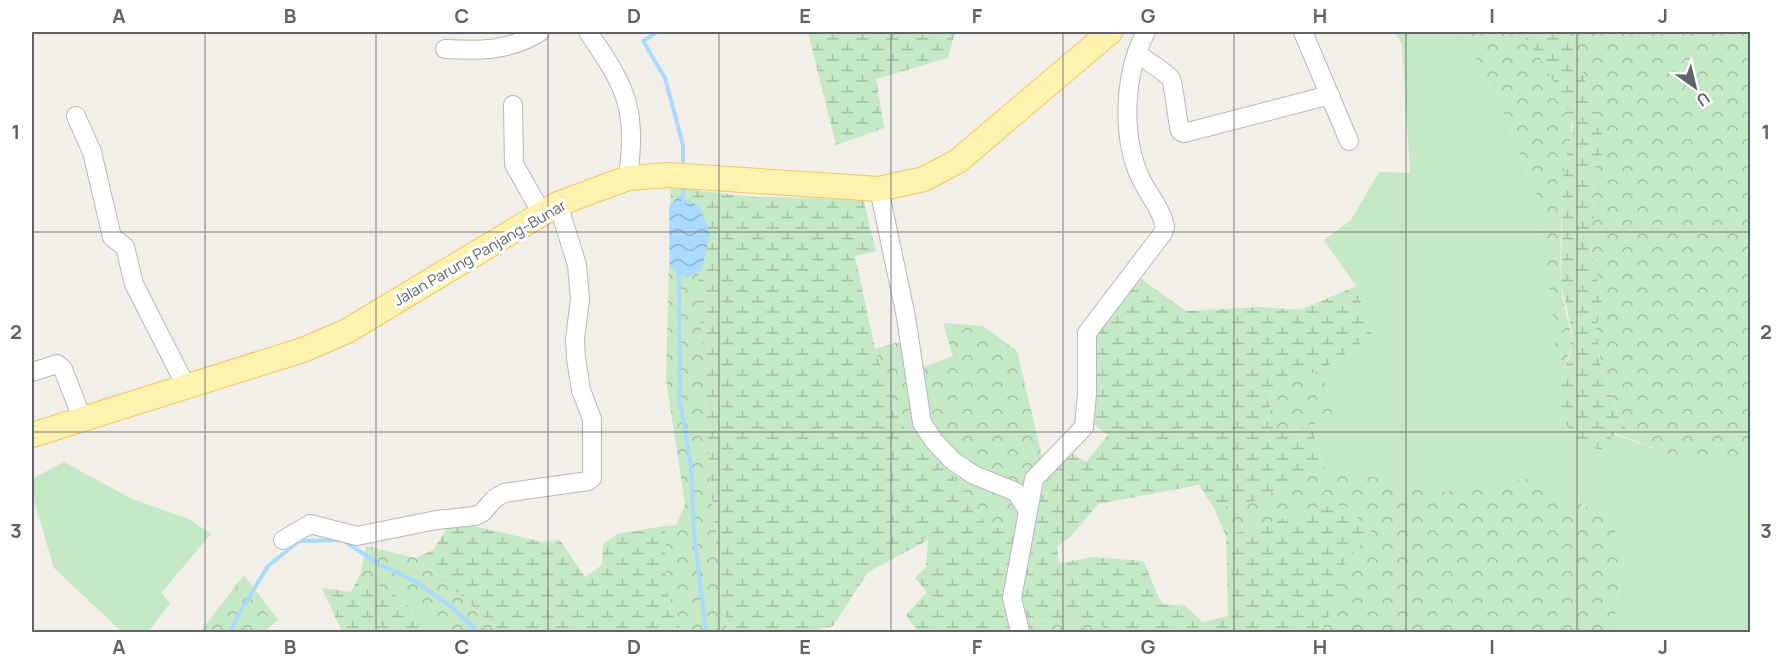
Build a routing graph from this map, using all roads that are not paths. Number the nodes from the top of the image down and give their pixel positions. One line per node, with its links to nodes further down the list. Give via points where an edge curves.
1 (540, 32): 6 (street, via 503,48)
2 (588, 32): 12 (street, via 606,57 629,105 632,144)
3 (1110, 32): 13 (main road, Jalan Parung Panjang–Bunar, via 958,161 924,179)
4 (1146, 32): 7 (street)
5 (1304, 32): 8 (street)
6 (445, 49)
7 (1137, 52): 8 (street, via 1173,83 1175,112 1184,133); 19 (street, via 1128,93 1130,136 1140,177 1165,227 1087,333 1084,427 1034,479)
8 (1330, 95): 11 (street)
9 (513, 105): 14 (street, via 514,164)
10 (76, 116): 16 (street, via 92,152 112,237 125,247 134,284)
11 (1349, 141)
12 (628, 178): 13 (main road, Jalan Parung Panjang–Bunar, via 668,175); 14 (main road, Jalan Parung Panjang–Bunar)
13 (879, 189): 19 (street, via 906,317 922,423 953,461 974,475 1016,492)
14 (550, 209): 16 (main road, Jalan Parung Panjang–Bunar, via 347,331 303,350); 20 (street, via 577,265 580,299 576,358 581,390 592,419 592,478 504,493 475,516 357,536 310,524)
15 (32, 372): 17 (street, via 57,364 63,369)
16 (187, 388): 17 (main road, Jalan Parung Panjang–Bunar)
17 (83, 421): 18 (main road, Jalan Parung Panjang–Bunar)
18 (32, 435)
19 (1028, 510): 21 (street, via 1012,598)
20 (283, 540)
21 (1020, 633)

